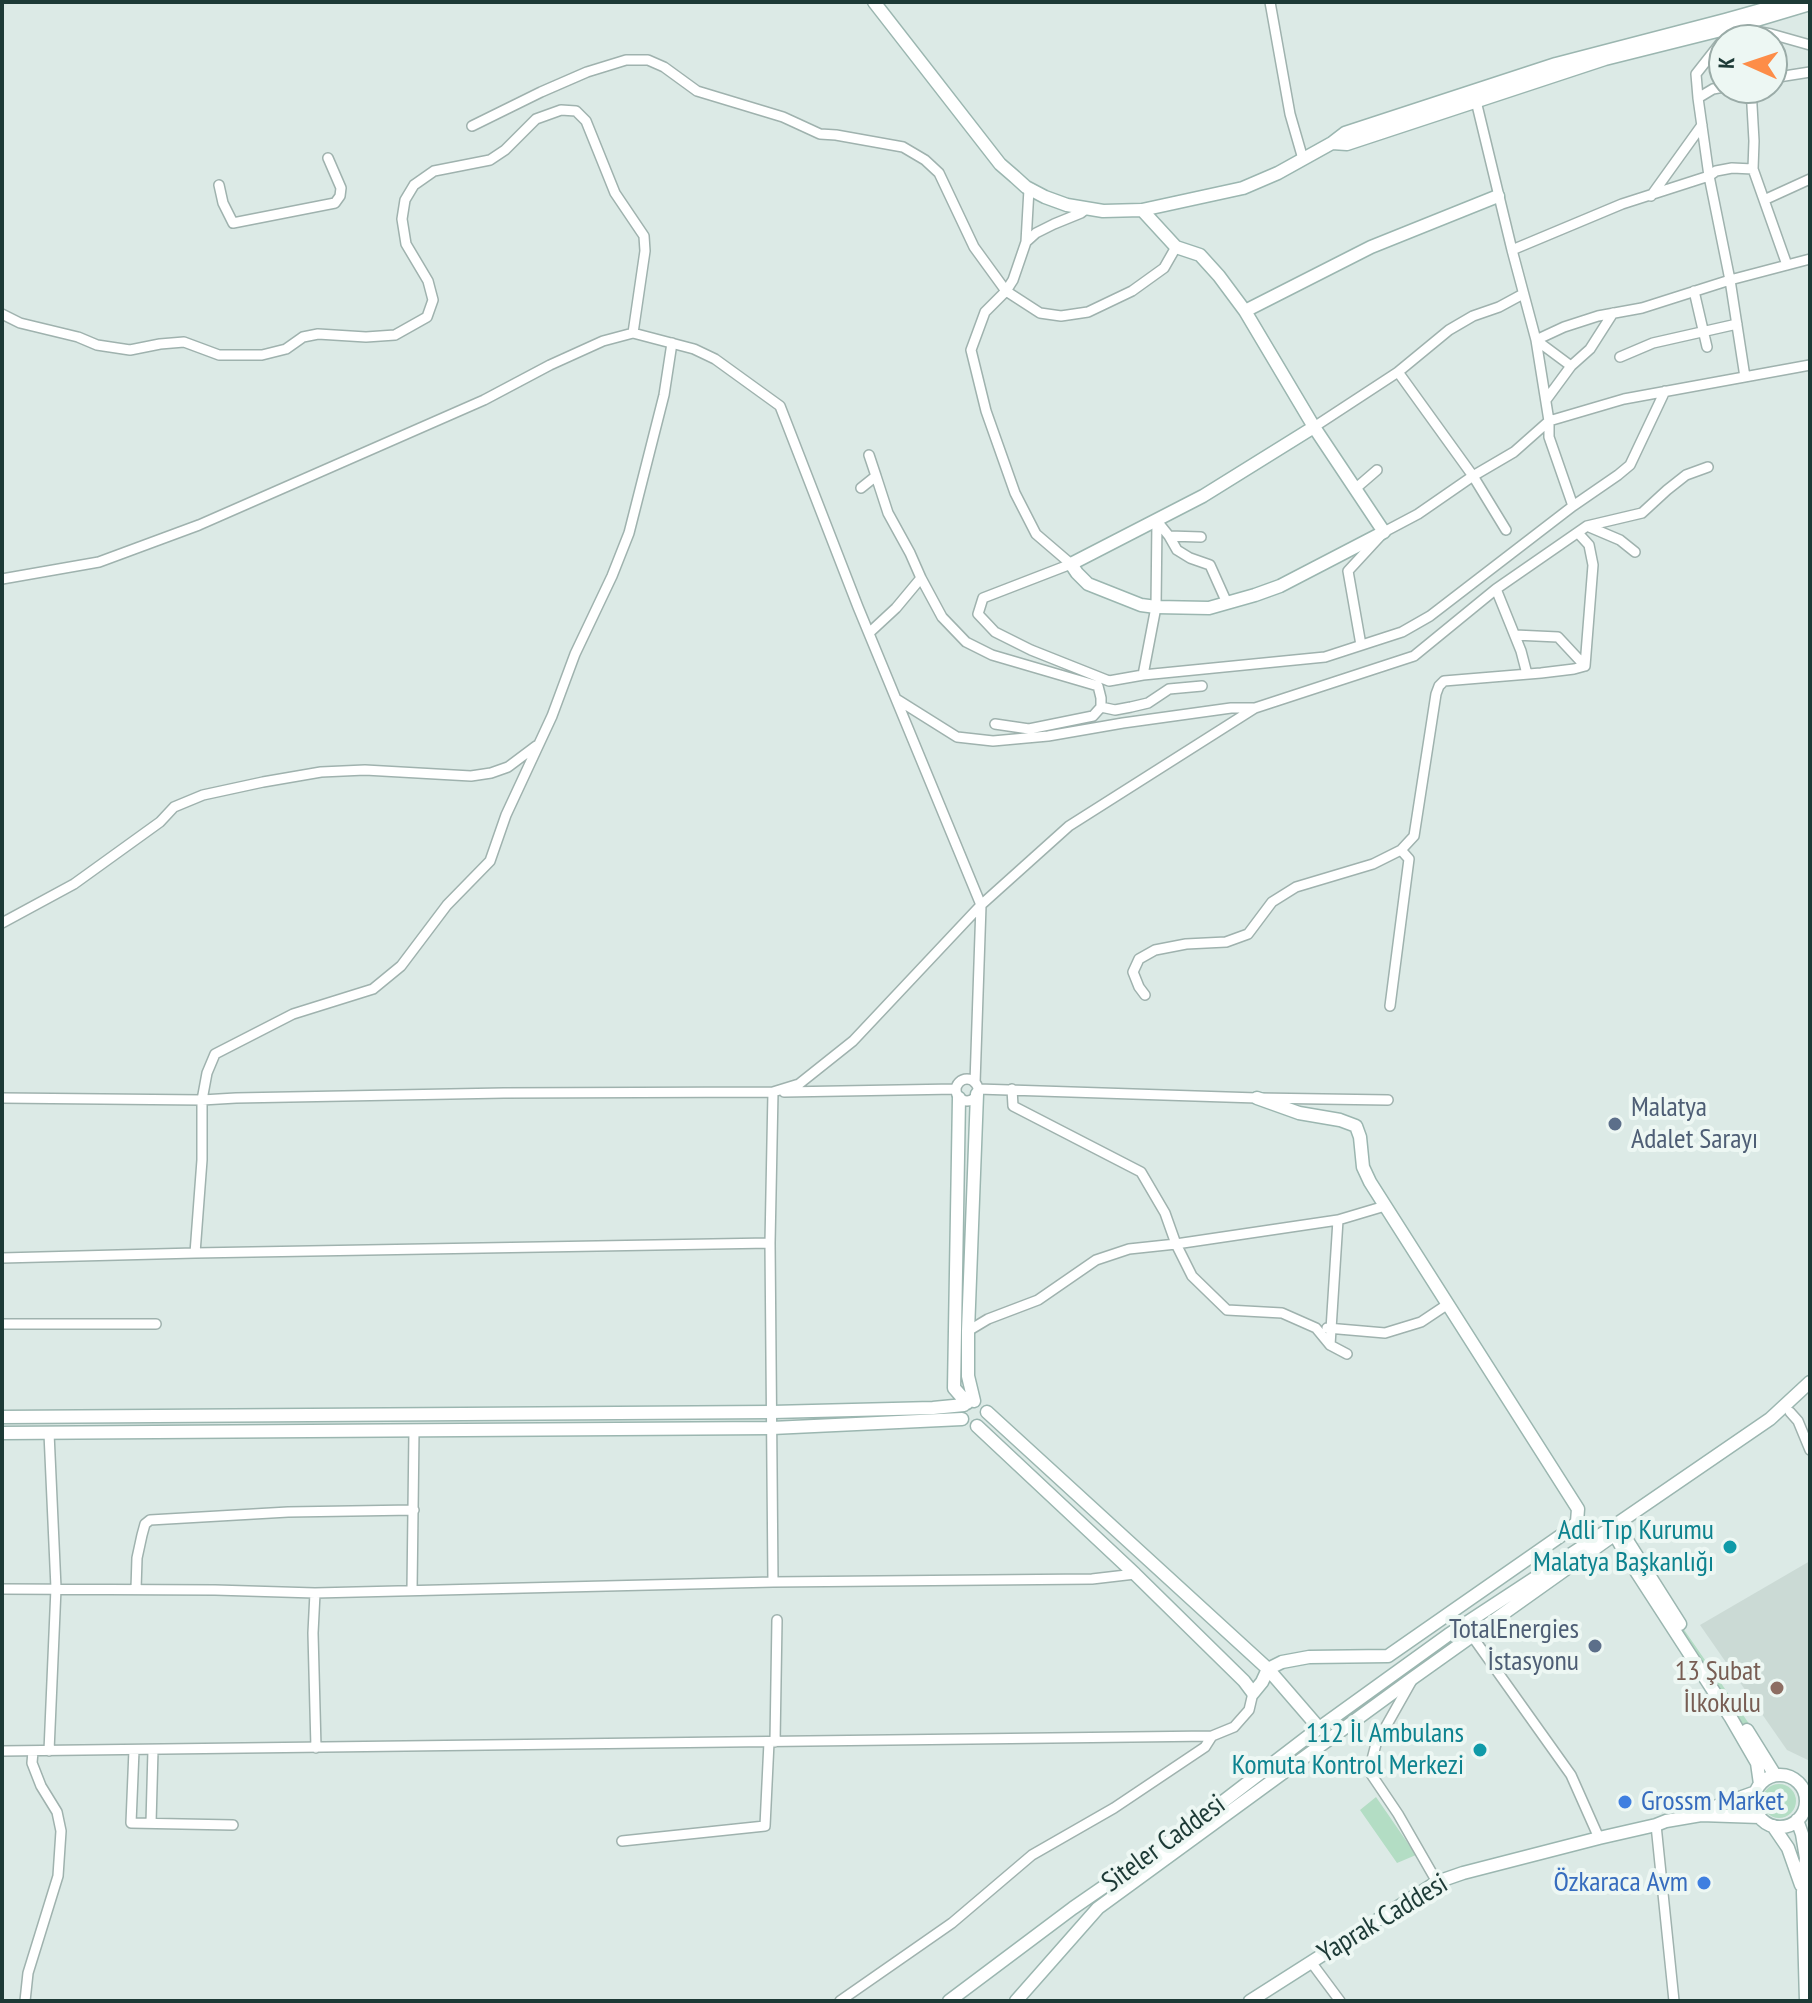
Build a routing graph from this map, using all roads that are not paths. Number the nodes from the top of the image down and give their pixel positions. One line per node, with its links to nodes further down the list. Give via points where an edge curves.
1 (874, 2): 25 (street, via 1000,164)
2 (1270, 2): 20 (street)
3 (1783, 2): 18 (street, via 1514,77 1345,133)
4 (1810, 4): 5 (street)
5 (1743, 24)
6 (1708, 33): 14 (street, via 1605,59)
7 (1788, 39): 8 (street)
8 (1810, 45)
9 (1708, 59): 13 (street, via 1696,74)
10 (1810, 72): 11 (street)
11 (1788, 75)
12 (1708, 92): 13 (street)
13 (1698, 98): 16 (street)
14 (1476, 101): 18 (street, via 1347,144); 26 (street)
15 (1752, 104): 21 (street)
16 (1702, 125): 22 (street); 27 (street)
17 (472, 126): 37 (street, via 587,72 626,60 648,60 697,91 820,134 903,147 925,160 939,173 974,247)
18 (1332, 143): 20 (street)
19 (328, 158): 24 (street, via 341,188 335,203 233,223)
20 (1303, 159): 30 (street, via 1243,188)
21 (1753, 169): 22 (street, via 1732,168); 28 (street)
22 (1709, 176): 27 (street); 36 (street)
23 (1810, 179): 28 (street)
24 (219, 185)
25 (1029, 189): 29 (street); 31 (street)
26 (1498, 196): 33 (street); 40 (street, via 1371,247)
27 (1651, 196): 33 (street)
28 (1764, 200): 35 (street)
29 (1086, 209): 30 (street); 31 (street)
30 (1142, 210): 32 (street)
31 (1026, 242): 37 (street)
32 (1176, 247): 37 (street, via 1164,268 1088,312 1040,313); 40 (street, via 1200,255)
33 (1512, 250): 39 (street)
34 (1810, 259): 35 (street)
35 (1787, 265): 36 (street)
36 (1730, 280): 38 (street); 43 (street)
37 (1006, 291): 74 (street, via 985,312 971,350 1015,493 1036,534)
38 (1694, 291): 41 (street); 44 (street)
39 (1523, 294): 46 (street); 52 (street, via 1449,330)
40 (1245, 311): 57 (street)
41 (1613, 313): 46 (street); 51 (street, via 1590,349)
42 (2, 314): 45 (street, via 97,345 130,350 184,342 219,355 262,355 318,334 395,335 427,317 433,300 406,244 402,219 414,185 434,171 490,160 536,119 561,110 576,111 586,121 615,193 644,236)
43 (1737, 324): 44 (street); 53 (street)
44 (1703, 332): 48 (street); 49 (street)
45 (633, 333): 47 (street); 76 (street, via 603,341 469,407 143,547 99,562)
46 (1536, 340): 51 (street); 55 (street)
47 (672, 343): 80 (street, via 715,359 780,406); 91 (street, via 629,533)
48 (1707, 347)
49 (1620, 357)
50 (1810, 365): 53 (street)
51 (1571, 366): 55 (street)
52 (1398, 372): 57 (street); 62 (street)
53 (1745, 377): 54 (street)
54 (1665, 391): 56 (street); 65 (street, via 1630,465)
55 (1546, 400): 56 (street)
56 (1549, 421): 62 (street, via 1514,452); 65 (street, via 1549,437)
57 (1314, 427): 64 (street); 66 (street)
58 (869, 455): 61 (street)
59 (1708, 467): 67 (street, via 1686,475 1642,513)
60 (1377, 470): 64 (street)
61 (876, 476): 63 (street); 75 (street)
62 (1473, 476): 68 (street); 69 (street)
63 (861, 488)
64 (1355, 489): 69 (street)
65 (1573, 506): 82 (street, via 1430,616)
66 (1157, 521): 71 (street); 74 (street); 79 (street)
67 (1587, 526): 70 (street); 73 (street)
68 (1506, 530)
69 (1384, 532): 78 (street, via 1280,586); 82 (street, via 1348,571)
70 (1578, 533): 77 (street); 83 (street, via 1589,545 1593,565)
71 (1169, 536): 72 (street); 78 (street, via 1177,550 1210,565)
72 (1201, 537)
73 (1635, 552)
74 (1071, 564): 79 (street, via 1088,584); 85 (street, via 983,598 978,614 995,632 1109,681)
75 (921, 578): 80 (street); 88 (street, via 942,617 966,642 992,655 1098,686)
76 (2, 579)
77 (1496, 589): 81 (street); 89 (street, via 1414,656)
78 (1227, 603): 79 (street)
79 (1156, 607): 85 (street)
80 (869, 633): 87 (street)
81 (1515, 635): 83 (street, via 1558,637); 84 (street)
82 (1361, 645): 85 (street, via 1325,657)
83 (1585, 666): 84 (street)
84 (1527, 674): 92 (street, via 1444,681 1439,686 1414,836)
85 (1143, 675)
86 (1202, 686): 88 (street, via 1169,689 1131,707)
87 (898, 700): 89 (street, via 957,737 993,741); 93 (street)
88 (1101, 707): 90 (street, via 1093,716 1029,729)
89 (1255, 708): 93 (street, via 1069,826)
90 (995, 724)
91 (539, 744): 94 (street, via 491,773 321,772 203,795 174,807 74,884); 103 (street, via 490,861 447,905 401,966 373,989 293,1014 215,1054)
92 (1401, 850): 95 (street, via 1296,887 1272,902 1248,934 1226,942 1155,950 1139,959 1133,972); 96 (street, via 1409,859)
93 (981, 905): 97 (street); 99 (street, via 853,1041 799,1084)
94 (2, 923)
95 (1145, 995)
96 (1390, 1006)
97 (977, 1089): 98 (street); 100 (street, via 969,1101); 100 (street, via 969,1079 962,1080); 116 (street)
98 (1012, 1089): 102 (street); 108 (street, via 1013,1106 1141,1172)
99 (773, 1092): 100 (street); 103 (street); 107 (street)
100 (958, 1093): 121 (street, via 954,1388)
101 (2, 1098): 103 (street)
102 (1257, 1098): 104 (street); 105 (street, via 1356,1126 1363,1167)
103 (202, 1100): 109 (street)
104 (1388, 1100)
105 (1385, 1206): 106 (street); 111 (street)
106 (1338, 1220): 108 (street); 115 (street)
107 (770, 1243): 109 (street); 122 (street)
108 (1176, 1244): 114 (street, via 1192,1276 1227,1310 1282,1313); 116 (street, via 1129,1249 1096,1260 1038,1300)
109 (195, 1253): 110 (street)
110 (2, 1258)
111 (1448, 1304): 115 (street, via 1421,1322 1385,1333); 143 (street, via 1578,1509 1577,1522 1388,1656 1309,1657)
112 (2, 1324): 113 (street)
113 (156, 1324)
114 (1316, 1328): 115 (street); 117 (street)
115 (1331, 1329): 117 (street)
116 (968, 1331): 121 (street)
117 (1330, 1345): 118 (street)
118 (1347, 1354)
119 (1810, 1382): 133 (street, Siteler Caddesi, via 1770,1419)
120 (1810, 1393): 124 (street, Siteler Caddesi)
121 (967, 1407): 122 (street); 123 (street, via 983,1404); 126 (street, via 970,1426); 127 (street)
122 (772, 1412): 125 (street); 127 (street)
123 (987, 1412): 126 (street); 143 (street)
124 (1790, 1412): 131 (street); 133 (street, Siteler Caddesi)
125 (2, 1417)
126 (977, 1426): 134 (street)
127 (772, 1428): 128 (street); 135 (street)
128 (414, 1431): 130 (street); 132 (street)
129 (2, 1433): 130 (street)
130 (49, 1433): 136 (street)
131 (1810, 1450)
132 (414, 1510): 138 (street, via 150,1520 137,1558); 139 (street)
133 (1616, 1529): 142 (street, Siteler Caddesi); 146 (street, Siteler Caddesi, via 1448,1635); 155 (street); 157 (street, via 1632,1565 1757,1763)
134 (1135, 1574): 135 (street, via 1092,1579); 145 (street)
135 (773, 1582): 139 (street)
136 (56, 1588): 137 (street); 138 (street); 154 (street)
137 (2, 1589)
138 (136, 1589): 140 (street)
139 (412, 1590): 140 (street)
140 (315, 1593): 149 (street)
141 (777, 1620): 148 (street)
142 (1472, 1636): 144 (street, Siteler Caddesi); 166 (street, via 1571,1775)
143 (1268, 1669): 145 (street); 146 (street)
144 (1413, 1678): 168 (street, via 1376,1744 1369,1771); 175 (street, Siteler Caddesi, via 1098,1908)
145 (1253, 1693): 147 (street, via 1249,1710 1234,1727)
146 (1319, 1728): 174 (street, Siteler Caddesi)
147 (1212, 1736): 148 (street); 173 (street, via 1205,1747 1114,1808 1032,1855 952,1923)
148 (772, 1742): 149 (street); 167 (street, via 765,1826)
149 (316, 1748): 151 (street)
150 (134, 1750): 151 (street); 154 (street); 162 (street, via 131,1823)
151 (153, 1750): 162 (street)
152 (2, 1751): 153 (street)
153 (33, 1751): 154 (street); 172 (street, via 32,1763 61,1831 58,1876 28,1973)
154 (49, 1751)
155 (1775, 1775): 156 (street); 157 (street)
156 (1804, 1784): 158 (street)
157 (1758, 1788): 159 (street); 160 (street)
158 (1808, 1806): 161 (street)
159 (1701, 1815): 160 (street, Yaprak Caddesi); 164 (street, Yaprak Caddesi)
160 (1760, 1817): 165 (street)
161 (1797, 1820): 165 (street); 169 (street, via 1806,1858)
162 (151, 1823): 163 (street)
163 (233, 1825)
164 (1656, 1825): 166 (street, Yaprak Caddesi); 178 (street)
165 (1773, 1826): 169 (street, via 1788,1848)
166 (1599, 1838): 168 (street, Yaprak Caddesi)
167 (622, 1841)
168 (1437, 1882): 171 (street, Yaprak Caddesi)
169 (1803, 1892): 170 (street)
170 (1808, 1934): 179 (street)
171 (1311, 1962): 176 (street, Yaprak Caddesi); 177 (street)
172 (25, 2001)
173 (840, 2001)
174 (949, 2001)
175 (1016, 2001)
176 (1250, 2001)
177 (1340, 2001)
178 (1674, 2001)
179 (1806, 2001)

